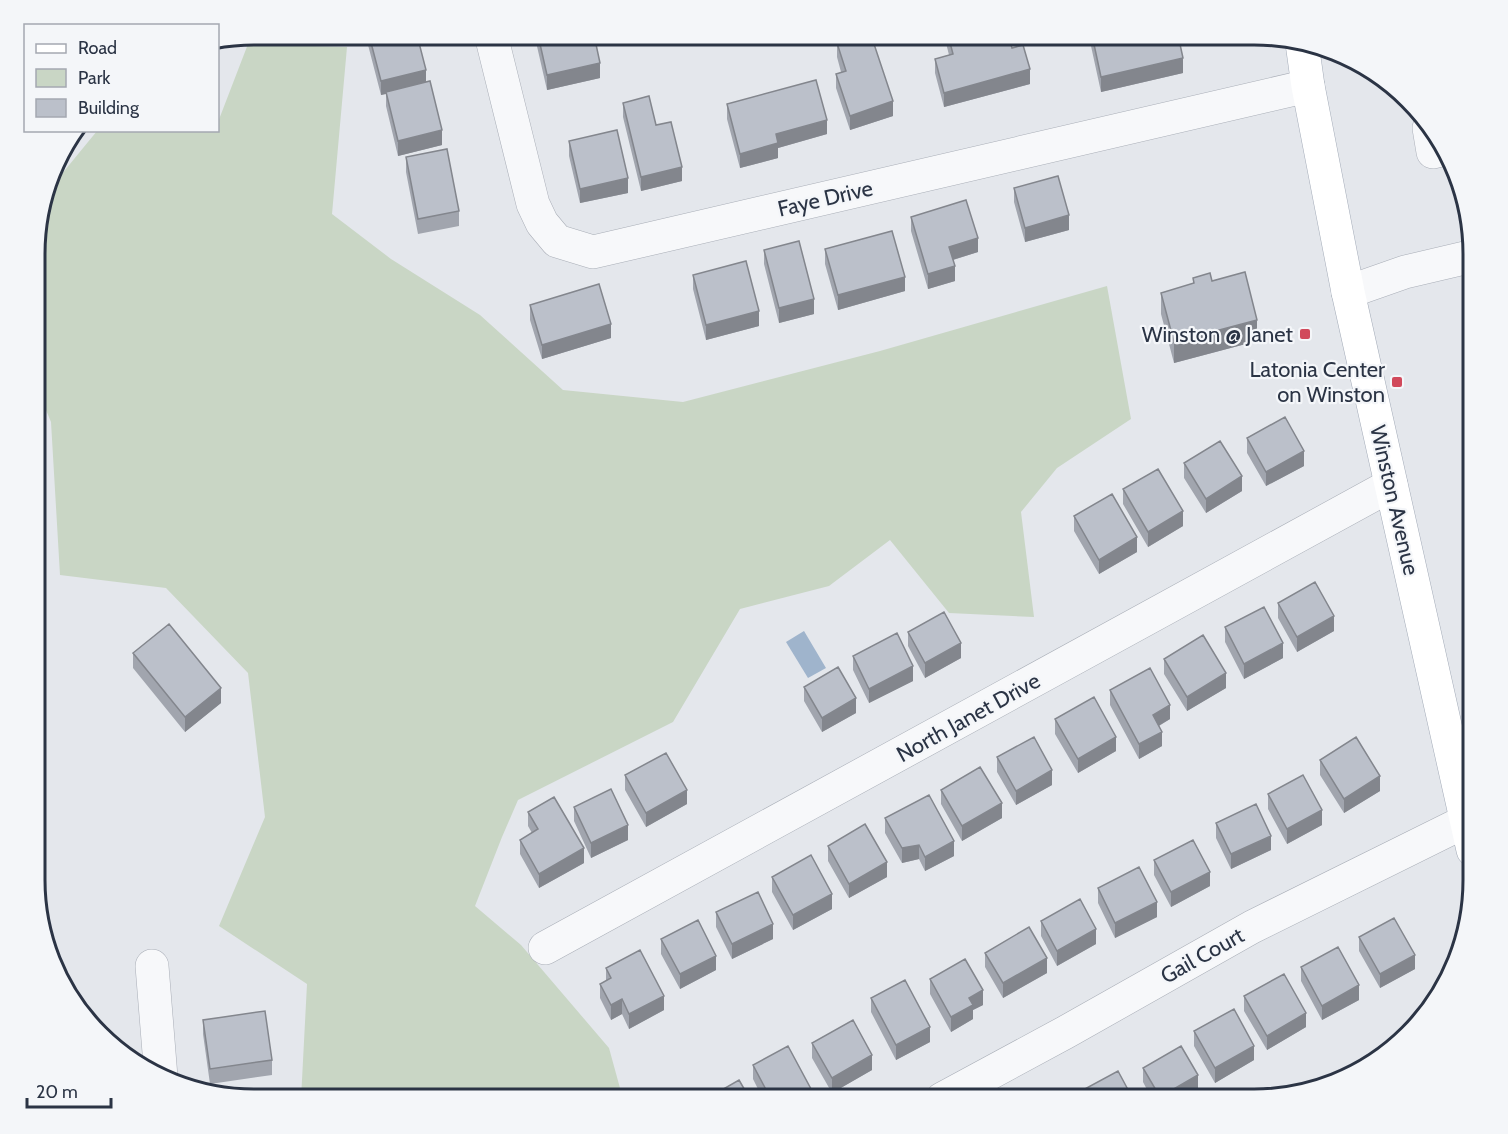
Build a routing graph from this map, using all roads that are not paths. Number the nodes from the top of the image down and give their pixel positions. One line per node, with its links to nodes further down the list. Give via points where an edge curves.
1 (493, 45): 3 (street, Faye Drive, via 533,204 542,223 557,241 593,252)
2 (1303, 51): 3 (main road, Winston Avenue)
3 (1308, 86): 5 (main road, Winston Avenue)
4 (1463, 258): 5 (street, via 1405,272)
5 (1348, 292): 6 (main road, Winston Avenue)
6 (1391, 485): 7 (main road, Winston Avenue); 9 (street, North Janet Drive)
7 (1463, 805)
8 (1463, 839): 12 (street, Gail Court, via 1252,927)
9 (545, 948)
10 (152, 966): 11 (street)
11 (160, 1066)
12 (960, 1089)

